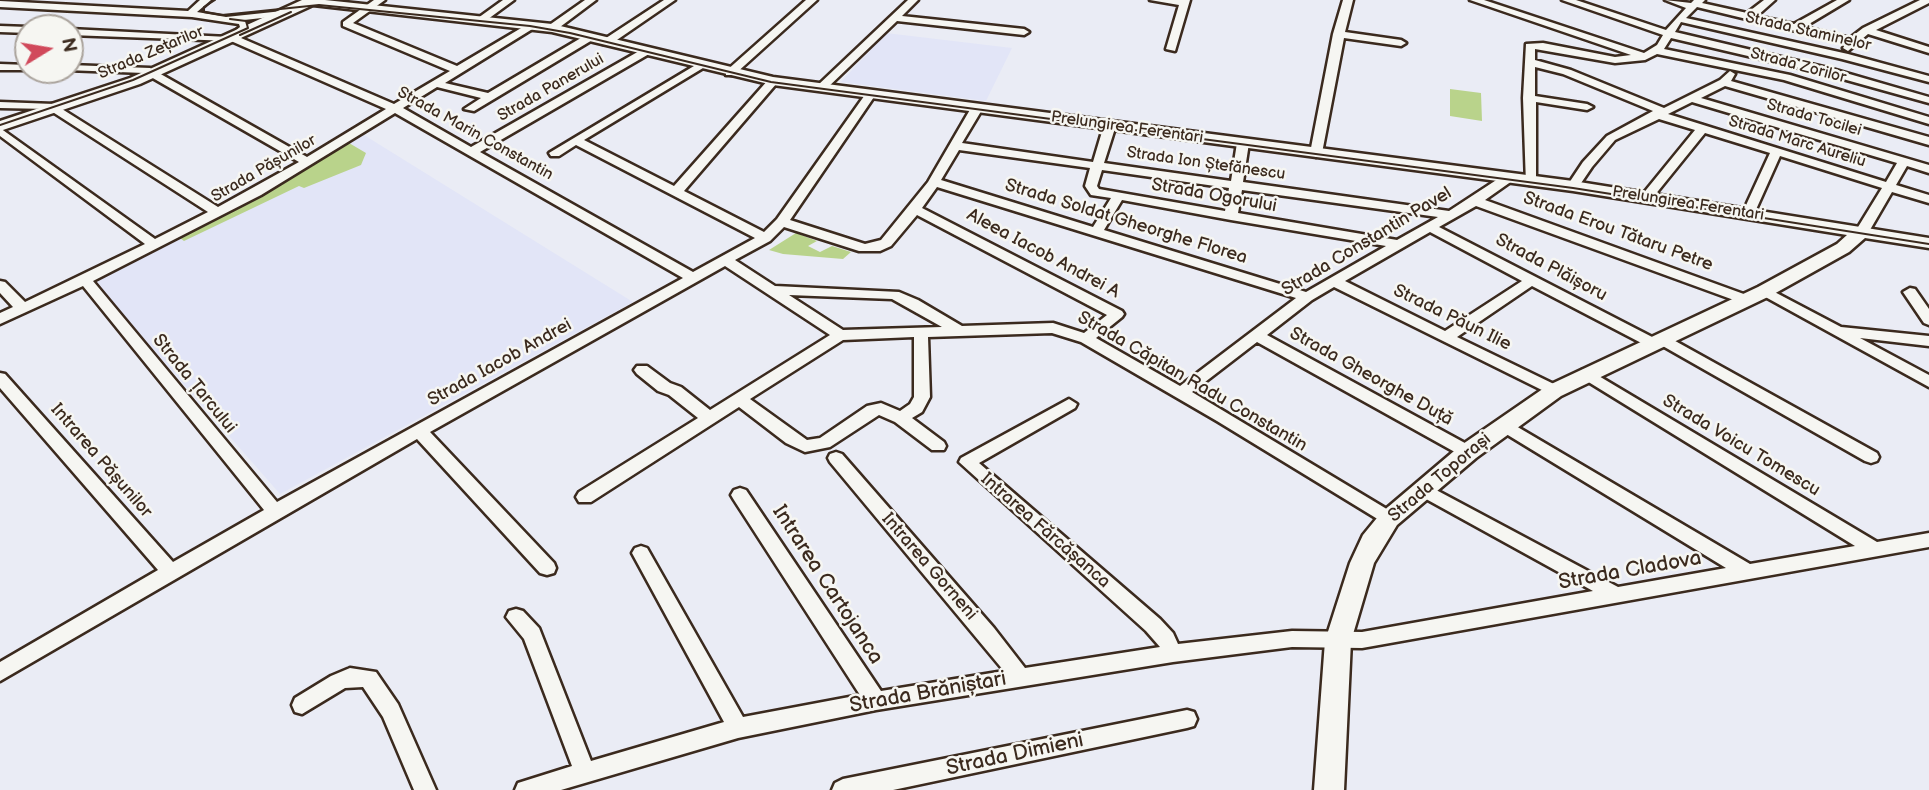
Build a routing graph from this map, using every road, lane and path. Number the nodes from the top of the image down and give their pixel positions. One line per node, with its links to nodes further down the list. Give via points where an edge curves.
1 (206, 0): 23 (street)
2 (311, 0): 20 (main road, Prelungirea Ferentari); 22 (main road, Strada Zețarilor)
3 (380, 0): 21 (street)
4 (509, 0): 28 (street)
5 (591, 0): 30 (street)
6 (670, 0): 40 (street)
7 (812, 0): 55 (street)
8 (913, 0): 25 (street)
9 (1155, 0): 17 (street)
10 (1348, 0): 36 (street)
11 (1475, 0): 49 (street)
12 (1567, 0): 35 (street)
13 (1670, 0): 19 (street)
14 (1770, 0): 24 (street)
15 (1844, 0): 31 (street)
16 (1927, 0): 32 (street)
17 (1184, 1): 44 (street)
18 (0, 4): 23 (street)
19 (1695, 4): 24 (street); 27 (street)
20 (326, 5): 21 (main road, Prelungirea Ferentari); 22 (main road, Prelungirea Ferentari)
21 (366, 9): 28 (main road, Prelungirea Ferentari); 54 (street, via 347,21 348,26)
22 (289, 12): 26 (street); 39 (main road, Strada Zețarilor)
23 (192, 14): 26 (street)
24 (1749, 17): 31 (street)
25 (895, 18): 33 (street); 61 (street)
26 (225, 19): 39 (street, via 245,24)
27 (1679, 19): 35 (street); 48 (street, Strada Staminelor)
28 (481, 20): 29 (main road, Prelungirea Ferentari)
29 (531, 26): 30 (main road, Prelungirea Ferentari); 54 (street, Strada Pășunilor)
30 (552, 28): 38 (main road, Prelungirea Ferentari)
31 (1795, 28): 41 (street)
32 (1867, 30): 41 (street); 43 (street)
33 (1024, 32)
34 (84, 33): 39 (street, Strada Marin Constantin)
35 (1668, 33): 47 (street); 66 (street)
36 (1338, 34): 42 (street); 85 (street)
37 (1929, 35): 43 (street)
38 (590, 37): 40 (main road, Prelungirea Ferentari); 63 (street)
39 (232, 38): 56 (main road, Strada Zețarilor); 71 (street, Strada Marin Constantin)
40 (607, 41): 46 (main road, Prelungirea Ferentari)
41 (1852, 41): 48 (street)
42 (1401, 43)
43 (1911, 44): 45 (street)
44 (1171, 49)
45 (1929, 50)
46 (645, 51): 52 (main road, Prelungirea Ferentari); 82 (street, Strada Panerului)
47 (1657, 51): 49 (street); 51 (street, Strada Zorilor)
48 (1844, 56): 57 (street, Strada Staminelor)
49 (1645, 57): 50 (street, via 1607,59 1537,46 1530,48)
50 (1529, 62): 64 (street); 73 (street, Strada Marc Aureliu, via 1567,72)
51 (1732, 65): 59 (street); 74 (street, Strada Zorilor)
52 (699, 66): 55 (main road, Prelungirea Ferentari); 78 (street)
53 (84, 68): 56 (street, via 138,69)
54 (458, 71): 60 (street, Strada Pășunilor)
55 (730, 73): 58 (main road, Prelungirea Ferentari)
56 (153, 74): 70 (main road, Strada Zețarilor); 87 (street)
57 (1929, 79)
58 (773, 81): 61 (main road, Prelungirea Ferentari); 96 (street)
59 (1724, 82): 65 (street); 79 (street)
60 (438, 84): 63 (street); 71 (street, Strada Pășunilor)
61 (821, 88): 62 (main road, Prelungirea Ferentari)
62 (871, 94): 69 (main road, Prelungirea Ferentari); 106 (street, Strada Iacob Andrei)
63 (489, 97): 72 (street)
64 (1529, 98): 68 (street); 91 (street)
65 (1690, 99): 73 (street); 86 (street, Strada Tocilei)
66 (1929, 100)
67 (0, 105): 70 (street)
68 (1587, 107)
69 (977, 108): 75 (main road, Prelungirea Ferentari); 81 (street)
70 (56, 109): 76 (main road, Strada Zețarilor); 102 (street)
71 (396, 109): 82 (street, Strada Marin Constantin); 87 (street, Strada Pășunilor)
72 (470, 109)
73 (1659, 113): 77 (street, Strada Marc Aureliu); 94 (street, via 1611,138)
74 (1929, 121)
75 (1110, 125): 80 (main road, Prelungirea Ferentari); 88 (street, Strada Ogorului)
76 (0, 129): 113 (street)
77 (1702, 129): 83 (street, Strada Marc Aureliu); 98 (street)
78 (576, 141): 84 (street); 96 (street)
79 (1929, 141)
80 (1243, 143): 85 (main road, Prelungirea Ferentari); 93 (street)
81 (956, 146): 88 (street, Strada Ion Ștefănescu); 92 (street)
82 (473, 151): 115 (street, Strada Marin Constantin)
83 (1776, 152): 95 (street, Strada Marc Aureliu); 103 (street)
84 (555, 153)
85 (1316, 153): 90 (main road, Prelungirea Ferentari)
86 (1904, 161): 89 (street, Strada Tocilei); 95 (street)
87 (308, 162): 102 (street, Strada Pășunilor)
88 (1097, 166): 93 (street, Strada Ion Ștefănescu); 97 (street, Strada Ogorului, via 1092,190)
89 (1929, 169)
90 (1508, 178): 91 (main road, Prelungirea Ferentari); 100 (street, Strada Constantin Pavel)
91 (1530, 181): 94 (main road, Prelungirea Ferentari)
92 (934, 182): 101 (street); 108 (street, Strada Soldat Gheorghe Florea)
93 (1236, 185): 104 (street, Strada Ion Ștefănescu); 105 (street)
94 (1573, 187): 98 (main road, Prelungirea Ferentari)
95 (1888, 187): 99 (street, Strada Marc Aureliu); 109 (street)
96 (677, 192): 110 (street)
97 (1118, 197): 105 (street, Strada Ogorului); 108 (street)
98 (1646, 198): 103 (main road, Prelungirea Ferentari)
99 (1929, 199)
100 (1475, 201): 104 (street, Strada Constantin Pavel); 122 (street, Strada Erou Tătaru Petre)
101 (915, 209): 106 (street, via 891,239 875,248); 133 (street, Aleea Iacob Andrei A, via 1117,314)
102 (218, 213): 113 (street, Strada Pășunilor)
103 (1748, 214): 109 (main road, Prelungirea Ferentari)
104 (1451, 215): 107 (street, Strada Constantin Pavel)
105 (1231, 216): 112 (street, Strada Ogorului)
106 (782, 222): 110 (street, Strada Iacob Andrei)
107 (1430, 227): 112 (street, Strada Constantin Pavel); 117 (street, Strada Plăișoru)
108 (1097, 231): 123 (street, Strada Soldat Gheorghe Florea)
109 (1862, 232): 111 (main road, Prelungirea Ferentari); 122 (main road, Strada Toporași, via 1843,248)
110 (765, 238): 114 (street, Strada Iacob Andrei)
111 (1929, 243)
112 (1398, 244): 118 (street, Strada Constantin Pavel)
113 (155, 245): 116 (street, Strada Pășunilor)
114 (726, 260): 115 (street, Strada Iacob Andrei); 120 (street)
115 (693, 278): 147 (street, Strada Iacob Andrei)
116 (85, 280): 124 (street, Strada Pășunilor); 155 (street, Strada Țarcului)
117 (1532, 280): 132 (street); 135 (street, Strada Plăișoru)
118 (1333, 281): 123 (street, Strada Constantin Pavel); 132 (street, Strada Păun Ilie)
119 (0, 285): 124 (street)
120 (772, 290): 128 (street, via 894,295); 130 (street)
121 (1910, 292): 126 (street)
122 (1756, 295): 127 (street, Strada Erou Tătaru Petre); 135 (main road, Strada Toporași)
123 (1307, 297): 131 (street, Strada Constantin Pavel)
124 (23, 309): 125 (street, Strada Pășunilor)
125 (0, 319)
126 (1929, 320)
127 (1836, 330): 134 (street); 139 (street, Strada Erou Tătaru Petre)
128 (960, 331): 129 (street, Strada Căpitan Radu Constantin); 133 (street, Strada Căpitan Radu Constantin, via 1053,328)
129 (921, 333): 130 (street, Strada Căpitan Radu Constantin); 145 (street, via 922,397 916,408)
130 (840, 335): 142 (street)
131 (1255, 335): 141 (street, Strada Constantin Pavel); 149 (street, Strada Gheorghe Duță)
132 (1446, 337): 140 (street, Strada Păun Ilie)
133 (1086, 339): 141 (street, Strada Căpitan Radu Constantin)
134 (1929, 341)
135 (1659, 342): 137 (main road, Strada Toporași); 150 (street)
136 (642, 370): 144 (street)
137 (1587, 374): 140 (main road, Strada Toporași); 158 (street, Strada Voicu Tomescu)
138 (0, 379): 161 (street, Intrarea Pășunilor)
139 (1929, 382)
140 (1554, 391): 146 (main road, Strada Toporași)
141 (1181, 393): 156 (street, Strada Căpitan Radu Constantin)
142 (739, 400): 144 (street); 145 (street, via 792,439 811,446 824,443 873,410)
143 (1069, 404): 166 (street, Intrarea Fărcășanca, via 967,462 1153,625)
144 (709, 418): 154 (street)
145 (901, 418): 148 (street)
146 (1504, 425): 149 (main road, Strada Toporași); 162 (street)
147 (418, 430): 155 (street, Strada Iacob Andrei); 160 (street)
148 (938, 446)
149 (1468, 452): 152 (main road, Strada Toporași)
150 (1871, 457)
151 (836, 458): 168 (street, Intrarea Gorneni)
152 (1423, 489): 156 (main road, Strada Toporași); 163 (street)
153 (740, 495): 169 (street, Intrarea Cartojanca)
154 (584, 497)
155 (275, 511): 161 (street, Strada Iacob Andrei)
156 (1389, 519): 165 (main road, Strada Toporași, via 1362,563)
157 (1929, 540): 158 (street, Strada Cladova)
158 (1876, 550): 162 (street, Strada Cladova)
159 (641, 553): 172 (street)
160 (547, 568)
161 (171, 572): 167 (street, Strada Iacob Andrei)
162 (1749, 573): 163 (street, Strada Cladova)
163 (1618, 596): 165 (street, Strada Cladova, via 1362,640)
164 (516, 617): 173 (street, via 532,634)
165 (1338, 640): 166 (street, Strada Brăniștari, via 1292,639); 178 (main road, Strada Toporași)
166 (1174, 653): 168 (street, Strada Brăniștari)
167 (0, 673)
168 (1020, 677): 169 (street, Strada Brăniștari)
169 (876, 701): 172 (street, Strada Brăniștari)
170 (302, 705): 175 (street, via 350,677 369,678 391,711)
171 (1186, 719): 174 (street, Strada Dimieni)
172 (738, 728): 173 (street, Strada Brăniștari)
173 (585, 772): 176 (street, Strada Brăniștari)
174 (868, 788): 177 (street, Strada Dimieni)
175 (425, 790)
176 (526, 790)
177 (843, 790)
178 (1329, 790)

